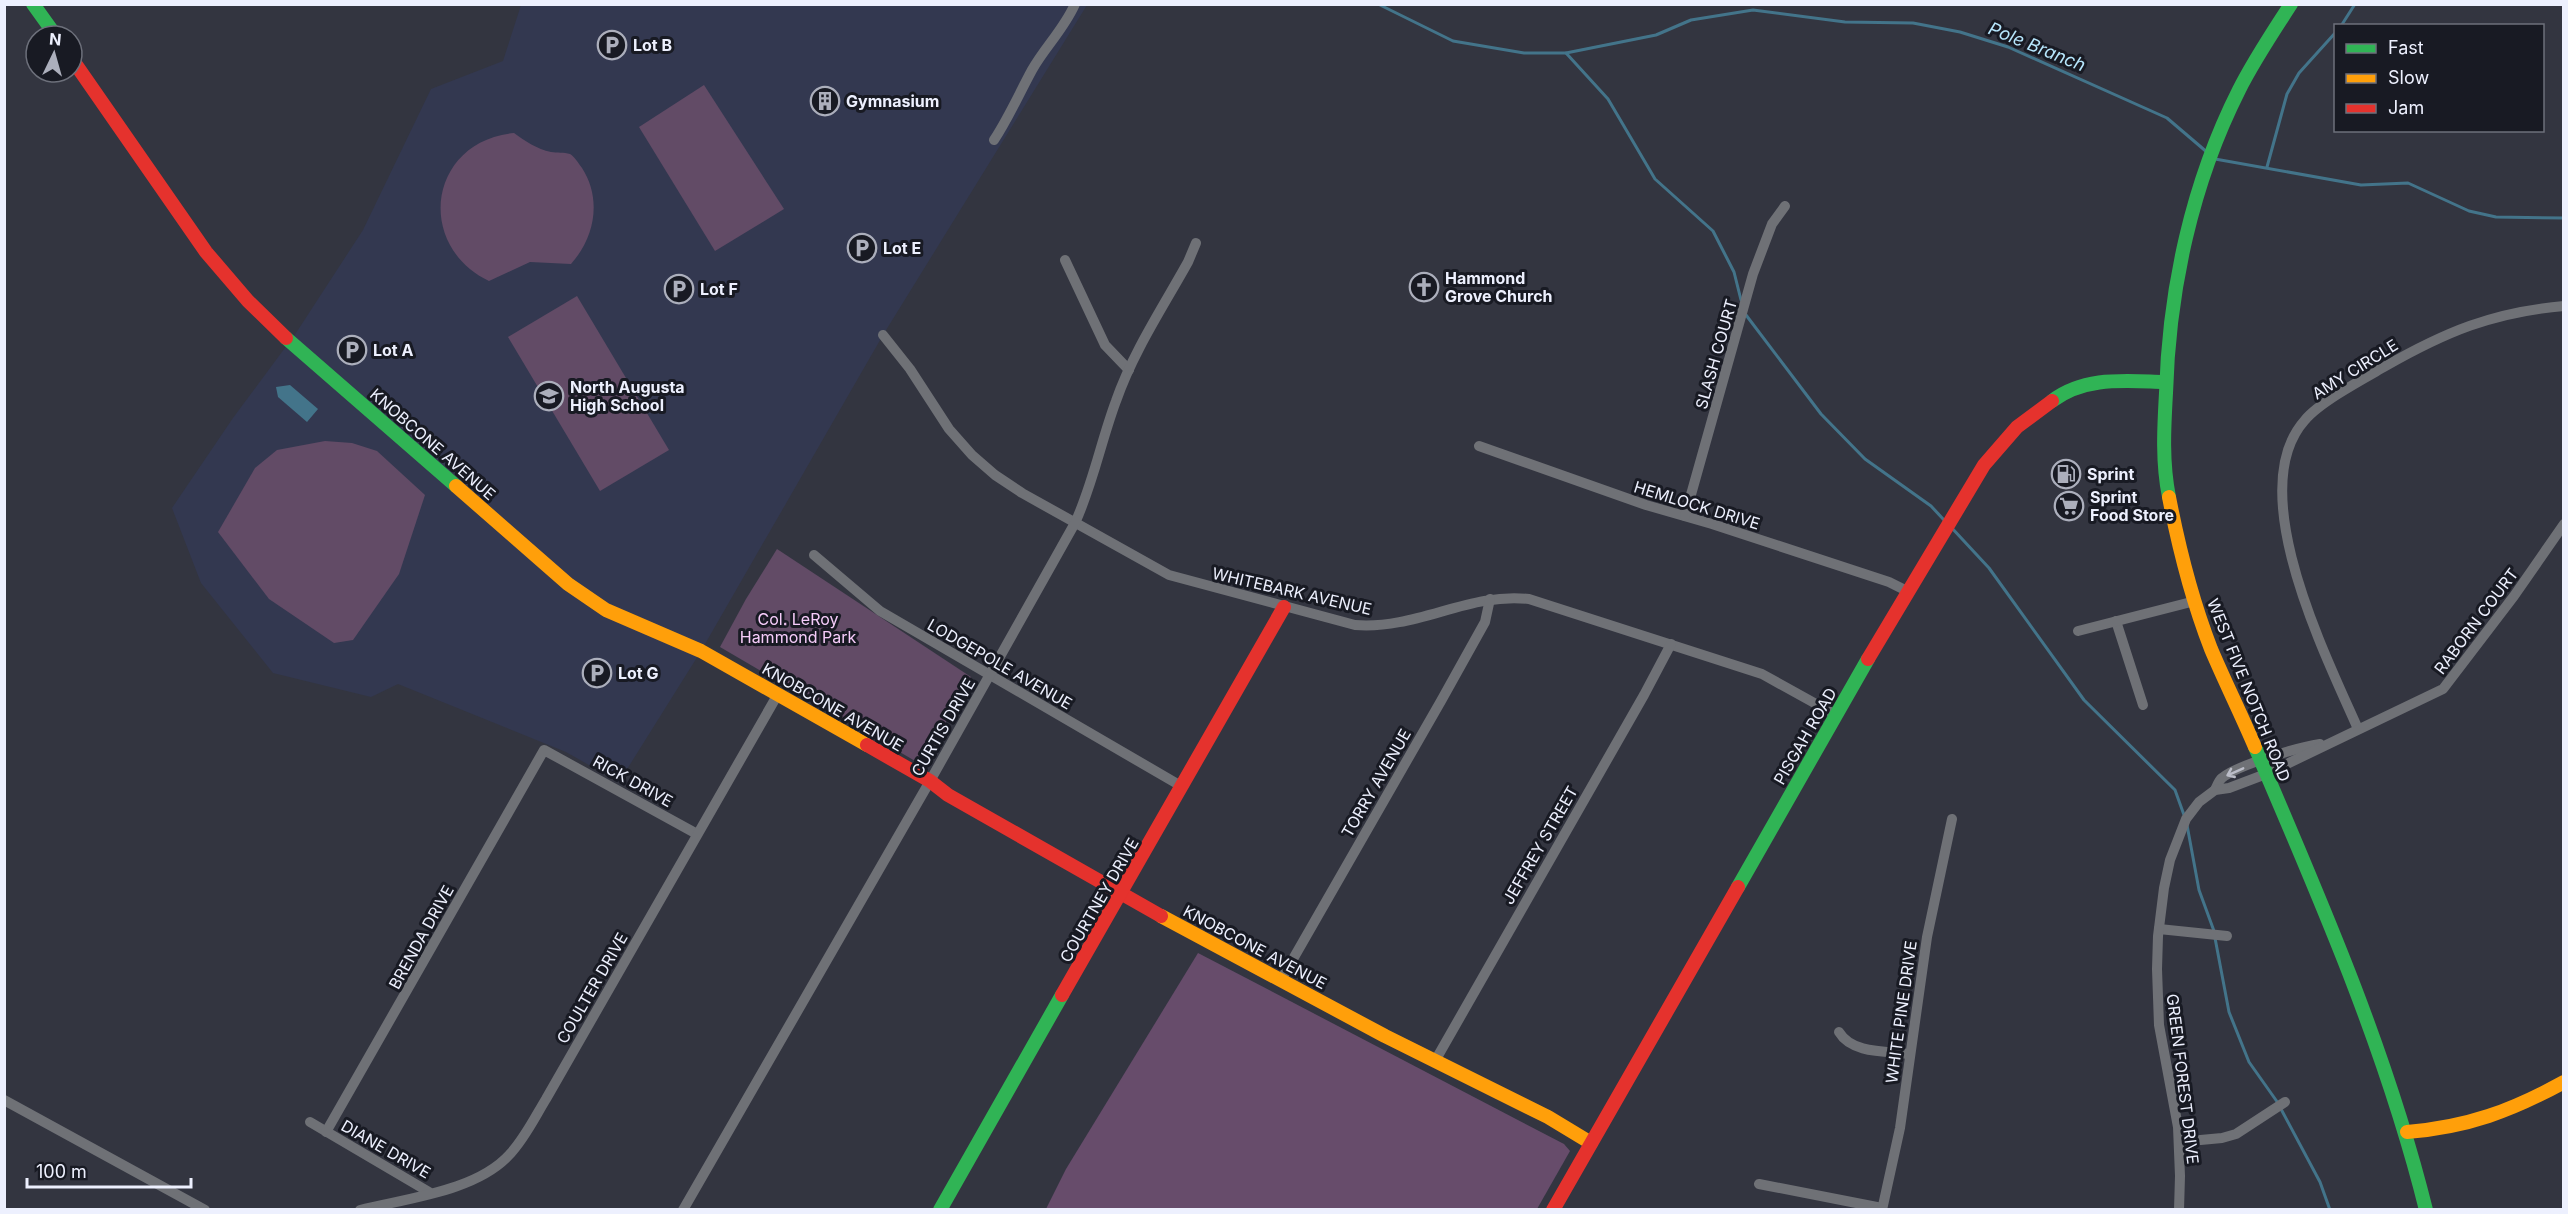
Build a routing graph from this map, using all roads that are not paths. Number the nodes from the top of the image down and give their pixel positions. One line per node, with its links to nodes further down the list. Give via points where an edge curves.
1 (33, 4): 4 (street)
2 (1076, 4): 6 (street, via 1033,69)
3 (2291, 4): 13 (street, WEST FIVE NOTCH ROAD, via 2237,94 2201,187 2172,297)
4 (47, 24)
5 (84, 76): 27 (street, KNOBCONE AVENUE, via 206,252 248,301 292,343 568,584 606,610 701,651)
6 (994, 140)
7 (1785, 206): 15 (street, SLASH COURT, via 1772,224 1753,274)
8 (1196, 243): 12 (street, CURTIS DRIVE)
9 (1065, 260): 12 (street, via 1105,345)
10 (2564, 306): 30 (street, AMY CIRCLE, via 2493,317 2446,334 2351,386 2306,418 2292,439 2282,475 2286,527 2301,591)
11 (883, 335): 16 (street, WHITEBARK AVENUE, via 972,455 995,475)
12 (1128, 370): 16 (street, CURTIS DRIVE, via 1086,501)
13 (2164, 382): 19 (street, PISGAH ROAD, via 2093,382 2062,393 2030,415 1984,465); 21 (street, WEST FIVE NOTCH ROAD, via 2165,473)
14 (1479, 446): 15 (street, HEMLOCK DRIVE, via 1646,506)
15 (1685, 516): 19 (street, HEMLOCK DRIVE, via 1881,579)
16 (1075, 523): 22 (street, WHITEBARK AVENUE, via 1169,575); 26 (street, CURTIS DRIVE)
17 (2564, 524): 30 (street, RABORN COURT, via 2450,682 2434,694)
18 (814, 555): 26 (street, LODGEPOLE AVENUE, via 880,611)
19 (1907, 591): 29 (street, PISGAH ROAD)
20 (1490, 599): 22 (street, WHITEBARK AVENUE, via 1414,621 1374,626); 25 (street, WHITEBARK AVENUE, via 1529,598); 40 (street, TORRY AVENUE, via 1485,622)
21 (2194, 601): 23 (street); 32 (street, WEST FIVE NOTCH ROAD)
22 (1284, 606): 34 (street, COURTNEY DRIVE)
23 (2116, 621): 24 (street); 28 (street)
24 (2079, 631)
25 (1671, 644): 29 (street, WHITEBARK AVENUE, via 1762,674); 43 (street, JEFFREY STREET)
26 (990, 675): 33 (street, CURTIS DRIVE); 34 (street, LODGEPOLE AVENUE)
27 (778, 694): 33 (street, KNOBCONE AVENUE); 36 (street, COULTER DRIVE)
28 (2143, 705)
29 (1836, 715): 50 (street, PISGAH ROAD)
30 (2358, 729): 32 (street, RABORN COURT)
31 (555, 755): 36 (street, RICK DRIVE); 48 (street, BRENDA DRIVE, via 544,750)
32 (2264, 767): 38 (street, GREEN FOREST DRIVE, via 2229,789 2215,790 2192,810 2175,844); 49 (street, WEST FIVE NOTCH ROAD, via 2362,1005)
33 (930, 781): 37 (street, KNOBCONE AVENUE); 56 (street, CURTIS DRIVE)
34 (1181, 786): 37 (street, COURTNEY DRIVE)
35 (1952, 819): 42 (street, WHITE PINE DRIVE, via 1927,937)
36 (697, 834): 53 (street, COULTER DRIVE, via 546,1099 511,1153 490,1172 462,1185)
37 (1120, 895): 40 (street, KNOBCONE AVENUE); 57 (street, COURTNEY DRIVE)
38 (2158, 929): 39 (street); 51 (street, GREEN FOREST DRIVE, via 2159,1025)
39 (2227, 936)
40 (1281, 980): 43 (street, KNOBCONE AVENUE)
41 (1839, 1032): 42 (street, via 1857,1047)
42 (1910, 1054): 59 (street, WHITE PINE DRIVE, via 1900,1128)
43 (1435, 1061): 50 (street, KNOBCONE AVENUE, via 1548,1117)
44 (2564, 1082): 49 (street, via 2517,1108 2477,1123)
45 (4, 1100): 54 (street)
46 (2285, 1102): 51 (street, via 2236,1134)
47 (310, 1122): 48 (street)
48 (326, 1132): 53 (street, DIANE DRIVE)
49 (2407, 1132): 61 (street, WEST FIVE NOTCH ROAD)
50 (1591, 1143): 58 (street, PISGAH ROAD)
51 (2179, 1143): 60 (street, GREEN FOREST DRIVE)
52 (1759, 1184): 59 (street)
53 (429, 1192): 55 (street, COULTER DRIVE)
54 (205, 1209)
55 (360, 1209)
56 (682, 1209)
57 (940, 1209)
58 (1553, 1209)
59 (1882, 1209)
60 (2179, 1209)
61 (2426, 1209)

